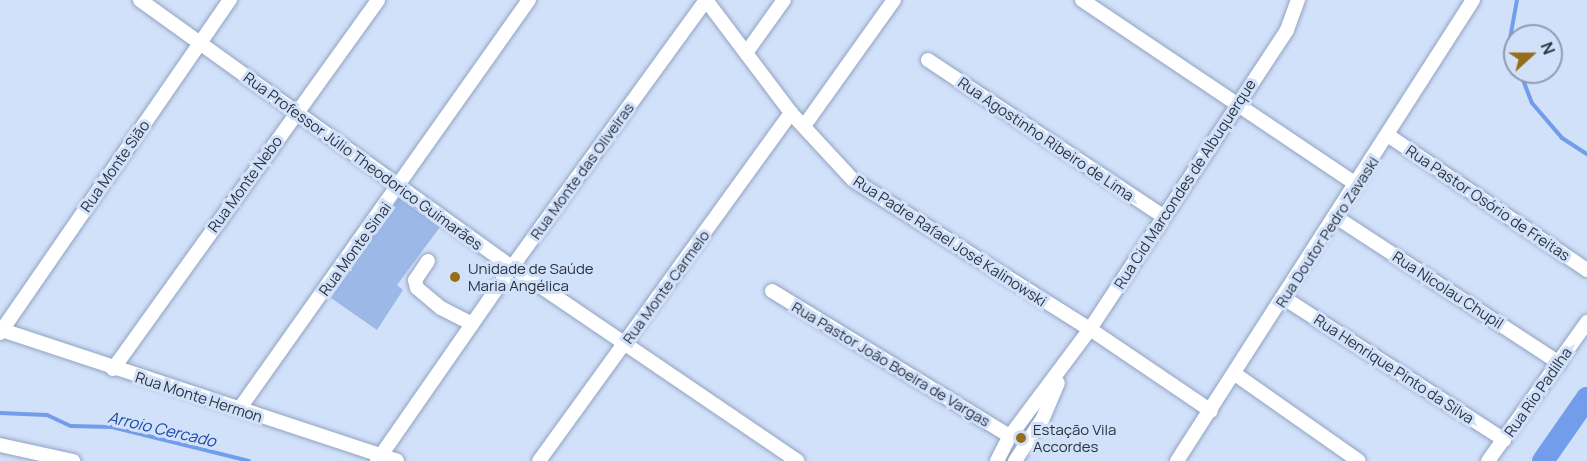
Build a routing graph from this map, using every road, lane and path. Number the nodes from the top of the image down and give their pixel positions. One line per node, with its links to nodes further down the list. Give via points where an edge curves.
1 (140, 0): 11 (street, Rua Professor Júlio Theodorico Guimarães)
2 (230, 0): 11 (street, Rua Monte Sião)
3 (378, 0): 15 (street, Rua Monte Nebo)
4 (529, 0): 20 (street, Rua Monte Sinai)
5 (706, 0): 12 (street, Rua Padre Rafael José Kalinowski); 24 (street, Rua Monte das Oliveiras)
6 (784, 0): 12 (street)
7 (894, 0): 17 (street)
8 (1082, 0): 14 (street)
9 (1298, 0): 14 (street, Rua Cid Marcondes de Albuquerque, via 1287,30)
10 (1473, 0): 18 (street, Rua Doutor Pedro Zavaski)
11 (199, 44): 15 (street, Rua Professor Júlio Theodorico Guimarães); 31 (street, Rua Monte Sião)
12 (746, 53): 16 (street, Rua Padre Rafael José Kalinowski)
13 (928, 60): 21 (street, Rua Agostinho Ribeiro de Lima)
14 (1236, 106): 19 (street); 21 (street, Rua Cid Marcondes de Albuquerque)
15 (296, 113): 20 (street, Rua Professor Júlio Theodorico Guimarães); 35 (street, Rua Monte Nebo)
16 (791, 113): 17 (street, Rua Padre Rafael José Kalinowski); 32 (street, Rua Monte Carmelo)
17 (804, 126): 30 (street, Rua Padre Rafael José Kalinowski, via 853,180)
18 (1389, 136): 19 (street, Rua Doutor Pedro Zavaski); 25 (street, Rua Pastor Osório de Freitas)
19 (1357, 185): 22 (street, Rua Doutor Pedro Zavaski)
20 (400, 187): 24 (street, Rua Professor Júlio Theodorico Guimarães); 37 (street, Rua Monte Sinai)
21 (1164, 217): 30 (street, Rua Cid Marcondes de Albuquerque)
22 (1336, 217): 27 (street, Rua Doutor Pedro Zavaski); 33 (street, Rua Nicolau Chupil)
23 (428, 261): 29 (street, via 415,280 417,288 441,308)
24 (512, 267): 29 (street, Rua Monte das Oliveiras); 32 (street, Rua Professor Júlio Theodorico Guimarães)
25 (1587, 270)
26 (772, 291): 39 (street, Rua Pastor João Boeira de Vargas)
27 (1284, 298): 36 (street, Rua Doutor Pedro Zavaski); 40 (street, Rua Henrique Pinto da Silva)
28 (1587, 322): 33 (street, Rua Rio Padilha)
29 (472, 324): 42 (street, Rua Monte das Oliveiras)
30 (1090, 329): 34 (street, Rua Cid Marcondes de Albuquerque); 38 (street, Rua Padre Rafael José Kalinowski)
31 (1, 331): 35 (street, Rua Monte Hermon)
32 (625, 344): 46 (street, Rua Monte Carmelo); 47 (street, Rua Professor Júlio Theodorico Guimarães)
33 (1559, 363): 40 (street, Rua Rio Padilha)
34 (1066, 364): 39 (street, Rua Cid Marcondes de Albuquerque); 49 (street, Rua Cid Marcondes de Albuquerque, via 1043,418)
35 (113, 369): 37 (street, Rua Monte Hermon)
36 (1235, 374): 38 (street, Rua Doutor Pedro Zavaski); 50 (street)
37 (240, 408): 42 (street, Rua Monte Hermon)
38 (1210, 411): 43 (street, Rua Doutor Pedro Zavaski)
39 (1010, 436): 48 (street, Rua Cid Marcondes de Albuquerque)
40 (1504, 440): 51 (street, Rua Rio Padilha)
41 (0, 445): 44 (street)
42 (378, 459): 45 (street, Rua Monte Hermon)
43 (1182, 459)
44 (73, 461)
45 (397, 461)
46 (539, 461)
47 (797, 461)
48 (997, 461)
49 (1015, 461)
50 (1359, 461)
51 (1488, 461)

